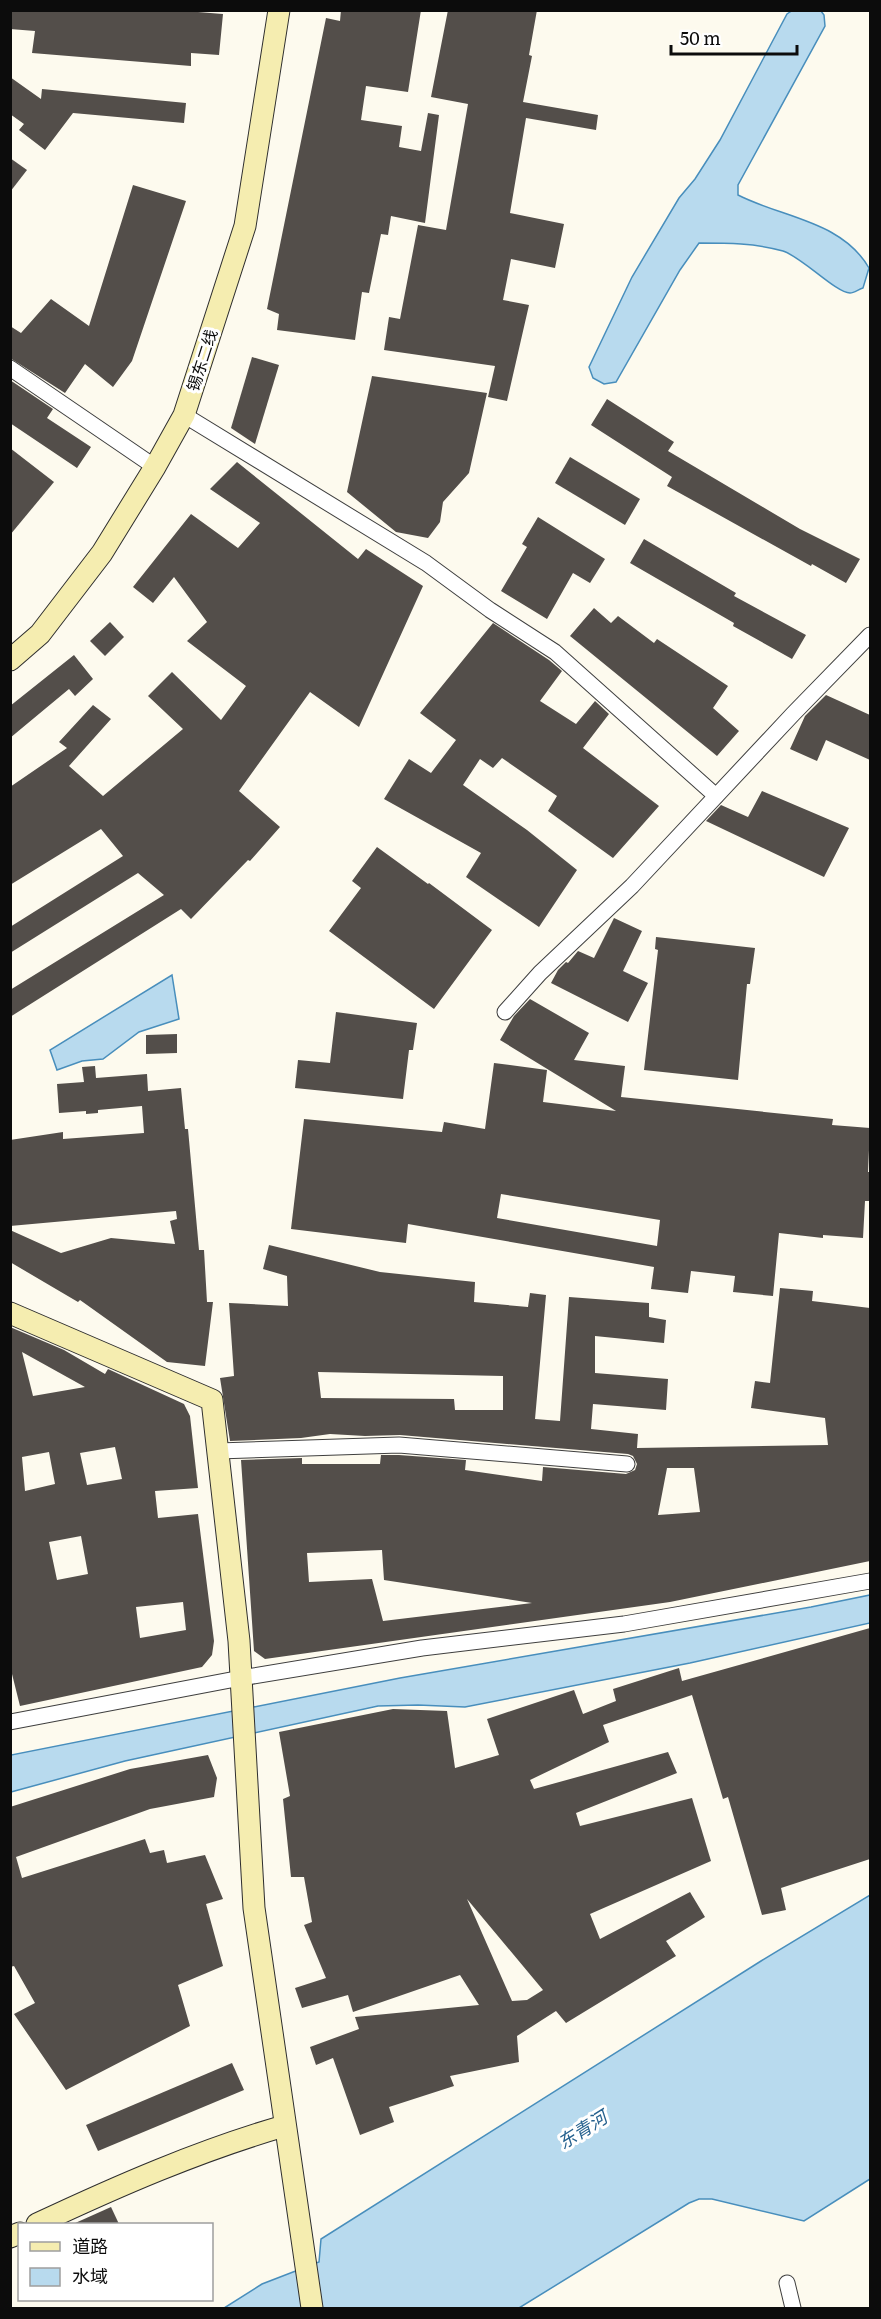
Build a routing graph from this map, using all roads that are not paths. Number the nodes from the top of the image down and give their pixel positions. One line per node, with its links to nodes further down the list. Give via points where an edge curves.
1 (279, 10): 3 (street, 锡东二线, via 245,226)
2 (10, 368): 4 (street)
3 (183, 415): 4 (street, 锡东二线); 7 (street, via 426,563 555,652)
4 (155, 467): 6 (street, 锡东二线, via 102,553 40,634)
5 (870, 635): 7 (street)
6 (10, 660)
7 (716, 796): 8 (street)
8 (505, 1012)
9 (10, 1313): 10 (street, via 212,1400)
10 (218, 1451): 11 (street, via 399,1445); 13 (street)
11 (627, 1464)
12 (870, 1581): 13 (street, via 624,1624 422,1648)
13 (241, 1678): 14 (street); 15 (street, via 254,1908)
14 (10, 1722)
15 (284, 2126): 16 (street, via 231,2141 133,2179); 18 (street)
16 (39, 2223)
17 (787, 2283): 19 (street)
18 (312, 2308)
19 (793, 2308)

